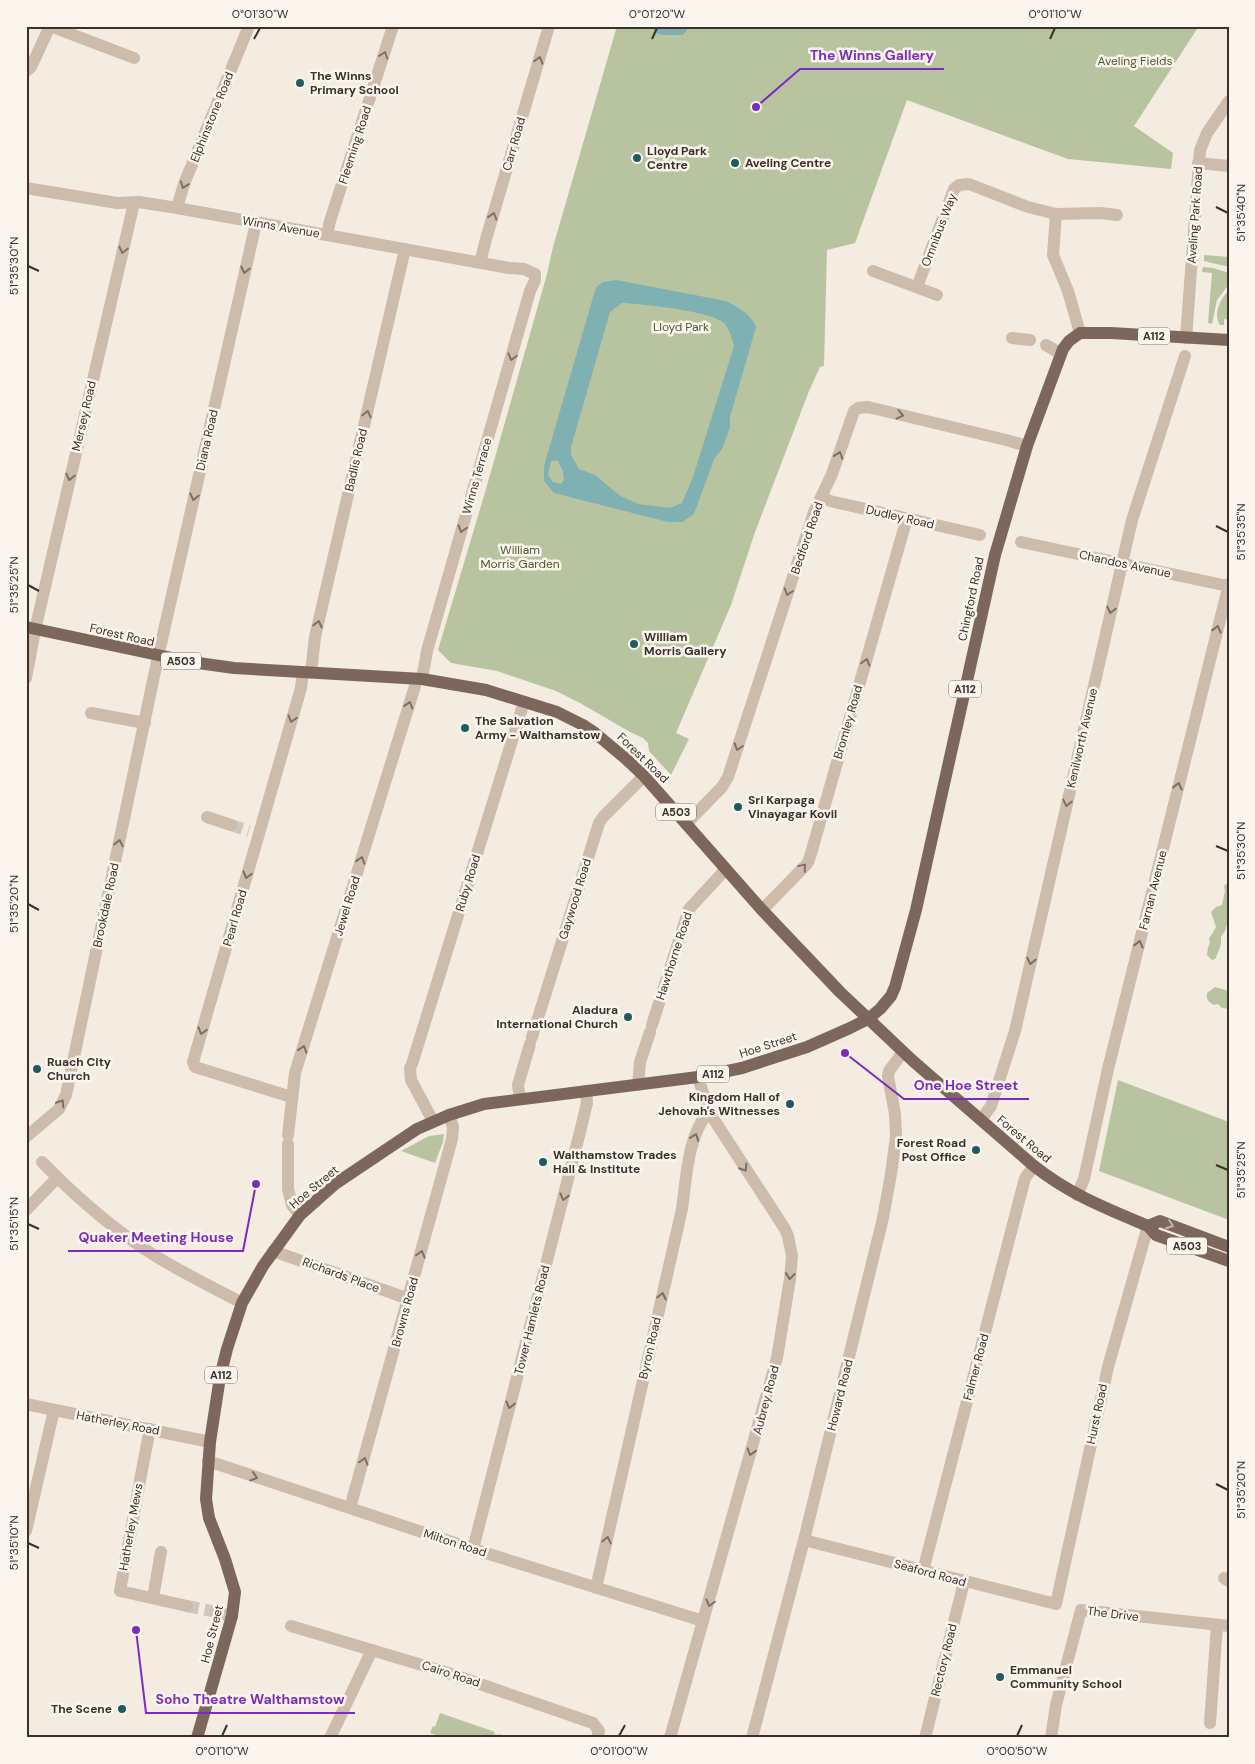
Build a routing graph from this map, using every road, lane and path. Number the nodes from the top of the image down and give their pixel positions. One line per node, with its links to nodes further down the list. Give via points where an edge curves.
1 (50, 26): 5 (street); 6 (street, via 31,68)
2 (249, 26): 12 (street, Elphinstone Road, one-way to 12)
3 (394, 26): 16 (street, Fleeming Road, one-way to 3)
4 (549, 26): 18 (street, Carr Road, one-way to 4)
5 (134, 58)
6 (26, 71)
7 (1229, 101): 8 (street, Aveling Park Road, via 1203,141)
8 (1198, 163): 9 (street); 25 (street, Aveling Park Road)
9 (1229, 166)
10 (26, 188): 11 (street, Winns Avenue)
11 (134, 203): 12 (street, Winns Avenue); 38 (street, Mersey Road, one-way to 38)
12 (177, 208): 15 (street, Winns Avenue)
13 (1056, 214): 14 (street, Omnibus Way); 21 (street, Omnibus Way, via 1028,207 969,184 959,185 954,189); 23 (street, via 1053,255)
14 (1117, 215)
15 (256, 223): 16 (street, Winns Avenue); 39 (street, Diana Road, one-way to 39)
16 (327, 235): 17 (street, Winns Avenue)
17 (405, 249): 18 (street, Winns Avenue); 40 (street, Badlis Road, one-way to 17)
18 (480, 263): 20 (street, Winns Avenue, via 529,270)
19 (872, 271): 21 (street)
20 (535, 274): 42 (street, Winns Terrace, one-way to 42)
21 (917, 287): 22 (street)
22 (938, 295)
23 (1080, 332): 25 (main road, A112); 29 (main road, Chingford Road / A112)
24 (1012, 338): 26 (street)
25 (1186, 338): 27 (main road, A112)
26 (1030, 340)
27 (1229, 340)
28 (1046, 345): 29 (street)
29 (1061, 354): 31 (main road, Chingford Road / A112)
30 (1184, 356): 36 (street, Kenilworth Avenue, via 1132,520)
31 (1027, 446): 32 (street, Bedford Road, one-way to 31, via 854,412 862,406); 52 (main road, Chingford Road / A112, via 995,554 901,966 891,996)
32 (822, 497): 33 (street, Dudley Road); 48 (street, Bedford Road, one-way to 48, via 814,512 728,777 722,788)
33 (907, 518): 34 (street, Dudley Road); 51 (street, Bromley Road, one-way to 33, via 810,857)
34 (980, 535)
35 (1021, 542): 36 (street, Chandos Avenue)
36 (1122, 563): 37 (street, Chandos Avenue); 61 (street, Kenilworth Avenue, one-way to 61, via 1015,1031 991,1106)
37 (1228, 585): 67 (street, Farnan Avenue, one-way to 37, via 1086,1173 1104,1086)
38 (31, 628): 39 (main road, Forest Road / A503); 41 (street, Mersey Road)
39 (158, 657): 40 (main road, Forest Road / A503, via 234,668); 45 (street, Brookdale Road)
40 (307, 672): 42 (main road, Forest Road / A503); 57 (street, Pearl Road, one-way to 57, via 254,832 192,1062 195,1067)
41 (26, 678)
42 (419, 679): 43 (main road, Forest Road / A503, via 470,687); 57 (street, Jewel Road, one-way to 42, via 295,1073)
43 (524, 702): 46 (main road, Forest Road / A503, via 583,724); 62 (street, Ruby Road, via 411,1066 411,1080)
44 (91, 713): 45 (street)
45 (144, 724): 63 (street, Brookdale Road, one-way to 45, via 59,1109 66,1094)
46 (644, 776): 48 (main road, Forest Road / A503); 58 (street, Gaywood Road, via 603,816 599,824 518,1085)
47 (207, 817): 49 (street)
48 (686, 824): 50 (main road, Forest Road / A503)
49 (231, 825)
50 (726, 869): 51 (main road, Forest Road / A503); 55 (street, Hawthorne Road, via 689,909 640,1062)
51 (766, 906): 52 (main road, Forest Road / A503)
52 (868, 1019): 53 (main road, Forest Road / A503); 54 (main road, Hoe Street / A112, via 829,1039 777,1058)
53 (899, 1057): 61 (main road, Forest Road / A503); 83 (street, Howard Road, via 888,1076 896,1136 886,1203)
54 (698, 1077): 55 (main road, Hoe Street / A112); 59 (street, Aubrey Road)
55 (638, 1085): 56 (main road, Hoe Street / A112)
56 (586, 1091): 58 (main road, Hoe Street / A112); 84 (street, Tower Hamlets Road, one-way to 84, via 580,1132)
57 (292, 1096): 69 (street, Jewel Road, via 288,1189 292,1205)
58 (520, 1099): 60 (main road, Hoe Street / A112, via 484,1104)
59 (709, 1112): 88 (street, Byron Road, one-way to 59, via 682,1209 694,1136); 94 (street, Aubrey Road, one-way to 94, via 784,1229 792,1256 778,1358)
60 (449, 1115): 62 (main road, Hoe Street / A112); 74 (street, Browns Road, one-way to 60, via 452,1139)
61 (981, 1120): 65 (main road, Forest Road / A503)
62 (433, 1121): 69 (main road, Hoe Street / A112, via 335,1184)
63 (26, 1137)
64 (42, 1162): 66 (street)
65 (1034, 1166): 67 (main road, Forest Road / A503); 86 (street, Falmer Road, via 1025,1178)
66 (57, 1178): 68 (street); 75 (street, via 128,1237 185,1273)
67 (1077, 1195): 70 (main road, Forest Road / A503)
68 (26, 1210)
69 (300, 1215): 72 (main road, Hoe Street / A112)
70 (1148, 1226): 71 (main road, Forest Road / A503, one-way to 71, via 1160,1221); 73 (main road, Forest Road / A503, via 1156,1235); 90 (street, Hurst Road, via 1108,1367)
71 (1229, 1247)
72 (273, 1251): 74 (street, Richards Place); 75 (main road, Hoe Street / A112)
73 (1229, 1261)
74 (409, 1299): 81 (street, Browns Road, one-way to 74)
75 (242, 1303): 79 (main road, Hoe Street / A112, via 226,1349)
76 (26, 1404): 77 (street, Hatherley Road)
77 (54, 1410): 78 (street, Hatherley Road); 82 (street)
78 (150, 1430): 79 (street, Hatherley Road); 89 (street, Hatherley Mews, via 120,1591)
79 (210, 1442): 80 (main road, Hoe Street / A112)
80 (208, 1461): 81 (street, Milton Road, one-way to 81); 93 (main road, Hoe Street / A112, via 206,1499 209,1518 235,1587)
81 (350, 1508): 84 (street, Milton Road)
82 (26, 1531)
83 (804, 1540): 86 (street, Seaford Road); 103 (street, Howard Road)
84 (473, 1549): 88 (street, Milton Road)
85 (161, 1552): 89 (street)
86 (923, 1571): 87 (street, Seaford Road)
87 (964, 1582): 90 (street, Seaford Road); 104 (street, Rectory Road)
88 (596, 1588): 94 (street, Milton Road)
89 (153, 1598): 91 (street, Hatherley Mews)
90 (1056, 1604)
91 (187, 1606)
92 (216, 1612): 93 (street)
93 (232, 1616): 99 (main road, Hoe Street / A112)
94 (703, 1621): 102 (street, Aubrey Road)
95 (1223, 1625): 98 (street, The Drive); 105 (street, The Drive, via 1081,1610 1056,1705)
96 (291, 1626): 97 (street, Cairo Road)
97 (372, 1650): 100 (street); 101 (street, Cairo Road, via 593,1724 599,1731)
98 (1210, 1724)
99 (197, 1738)
100 (330, 1738)
101 (597, 1738)
102 (670, 1738)
103 (752, 1738)
104 (924, 1738)
105 (1051, 1738)

